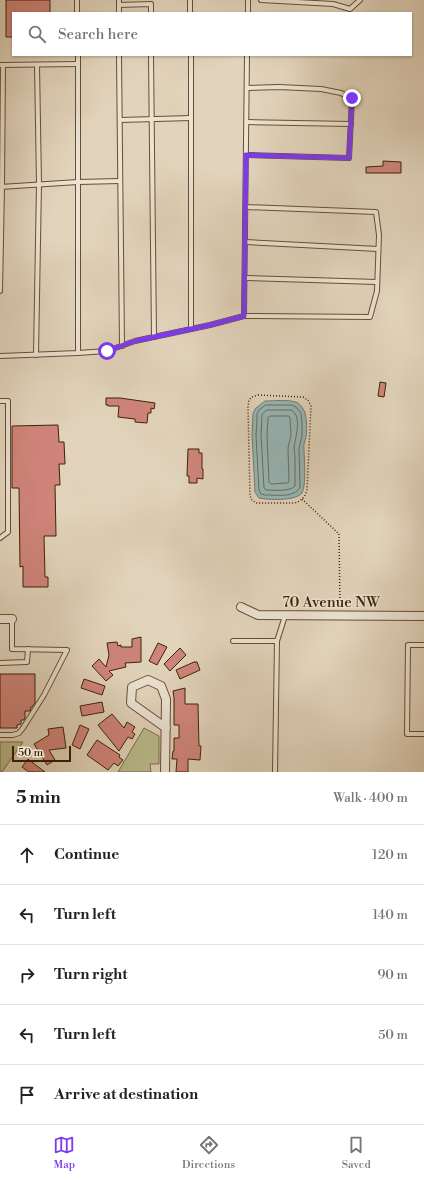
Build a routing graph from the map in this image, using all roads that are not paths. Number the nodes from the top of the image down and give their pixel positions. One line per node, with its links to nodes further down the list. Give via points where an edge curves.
1 (77, 0): 8 (lane)
2 (190, 0): 10 (lane)
3 (248, 0): 11 (lane)
4 (261, 0): 7 (lane, via 333,4)
5 (360, 0): 7 (lane)
6 (119, 2): 9 (lane, via 151,4)
7 (350, 11)
8 (77, 12)
9 (151, 12)
10 (190, 12)
11 (248, 12)
12 (78, 56): 17 (lane)
13 (119, 56): 22 (lane)
14 (151, 56): 23 (lane)
15 (191, 56): 21 (lane)
16 (248, 56): 20 (lane)
17 (78, 64): 19 (lane); 28 (lane)
18 (1, 65): 19 (lane); 30 (lane)
19 (37, 65): 29 (lane)
20 (247, 88): 24 (lane); 25 (lane, via 279,87 341,92 352,98)
21 (191, 118): 23 (lane); 38 (lane)
22 (120, 120): 23 (lane); 27 (lane)
23 (152, 120): 39 (lane)
24 (247, 122): 25 (lane); 26 (lane)
25 (351, 124): 26 (lane, via 349,158)
26 (246, 155): 31 (lane)
27 (120, 181): 28 (lane); 40 (lane)
28 (78, 182): 29 (lane); 41 (lane)
29 (39, 184): 30 (lane); 42 (lane)
30 (1, 187): 36 (lane)
31 (246, 207): 32 (lane); 33 (lane, via 376,212)
32 (245, 242): 33 (lane); 34 (lane)
33 (378, 249): 35 (lane)
34 (245, 278): 35 (lane); 37 (lane)
35 (377, 282): 37 (lane, via 370,317)
36 (0, 291)
37 (244, 316): 38 (lane)
38 (191, 329): 39 (lane)
39 (154, 337): 40 (lane)
40 (122, 346): 41 (lane, via 107,351)
41 (78, 353): 42 (lane)
42 (36, 355): 43 (lane)
43 (0, 356)
44 (0, 401): 45 (lane, via 8,401 8,532)
45 (0, 538)
46 (240, 607): 47 (street, 70 Avenue NW, via 258,615)
47 (285, 615): 48 (street, 70 Avenue NW); 52 (lane)
48 (424, 616)
49 (0, 619): 50 (street)
50 (12, 619): 54 (lane, via 12,649)
51 (233, 641): 52 (lane)
52 (276, 641): 60 (lane)
53 (424, 646): 57 (lane, via 408,645 408,734)
54 (28, 649): 55 (lane, via 27,662); 58 (lane, via 67,650 44,695 23,728 13,735)
55 (0, 663)
56 (166, 728): 56 (street, via 166,699 161,686 148,680 132,687 131,703); 59 (street)
57 (424, 734)
58 (0, 735)
59 (165, 772)
60 (275, 772)

